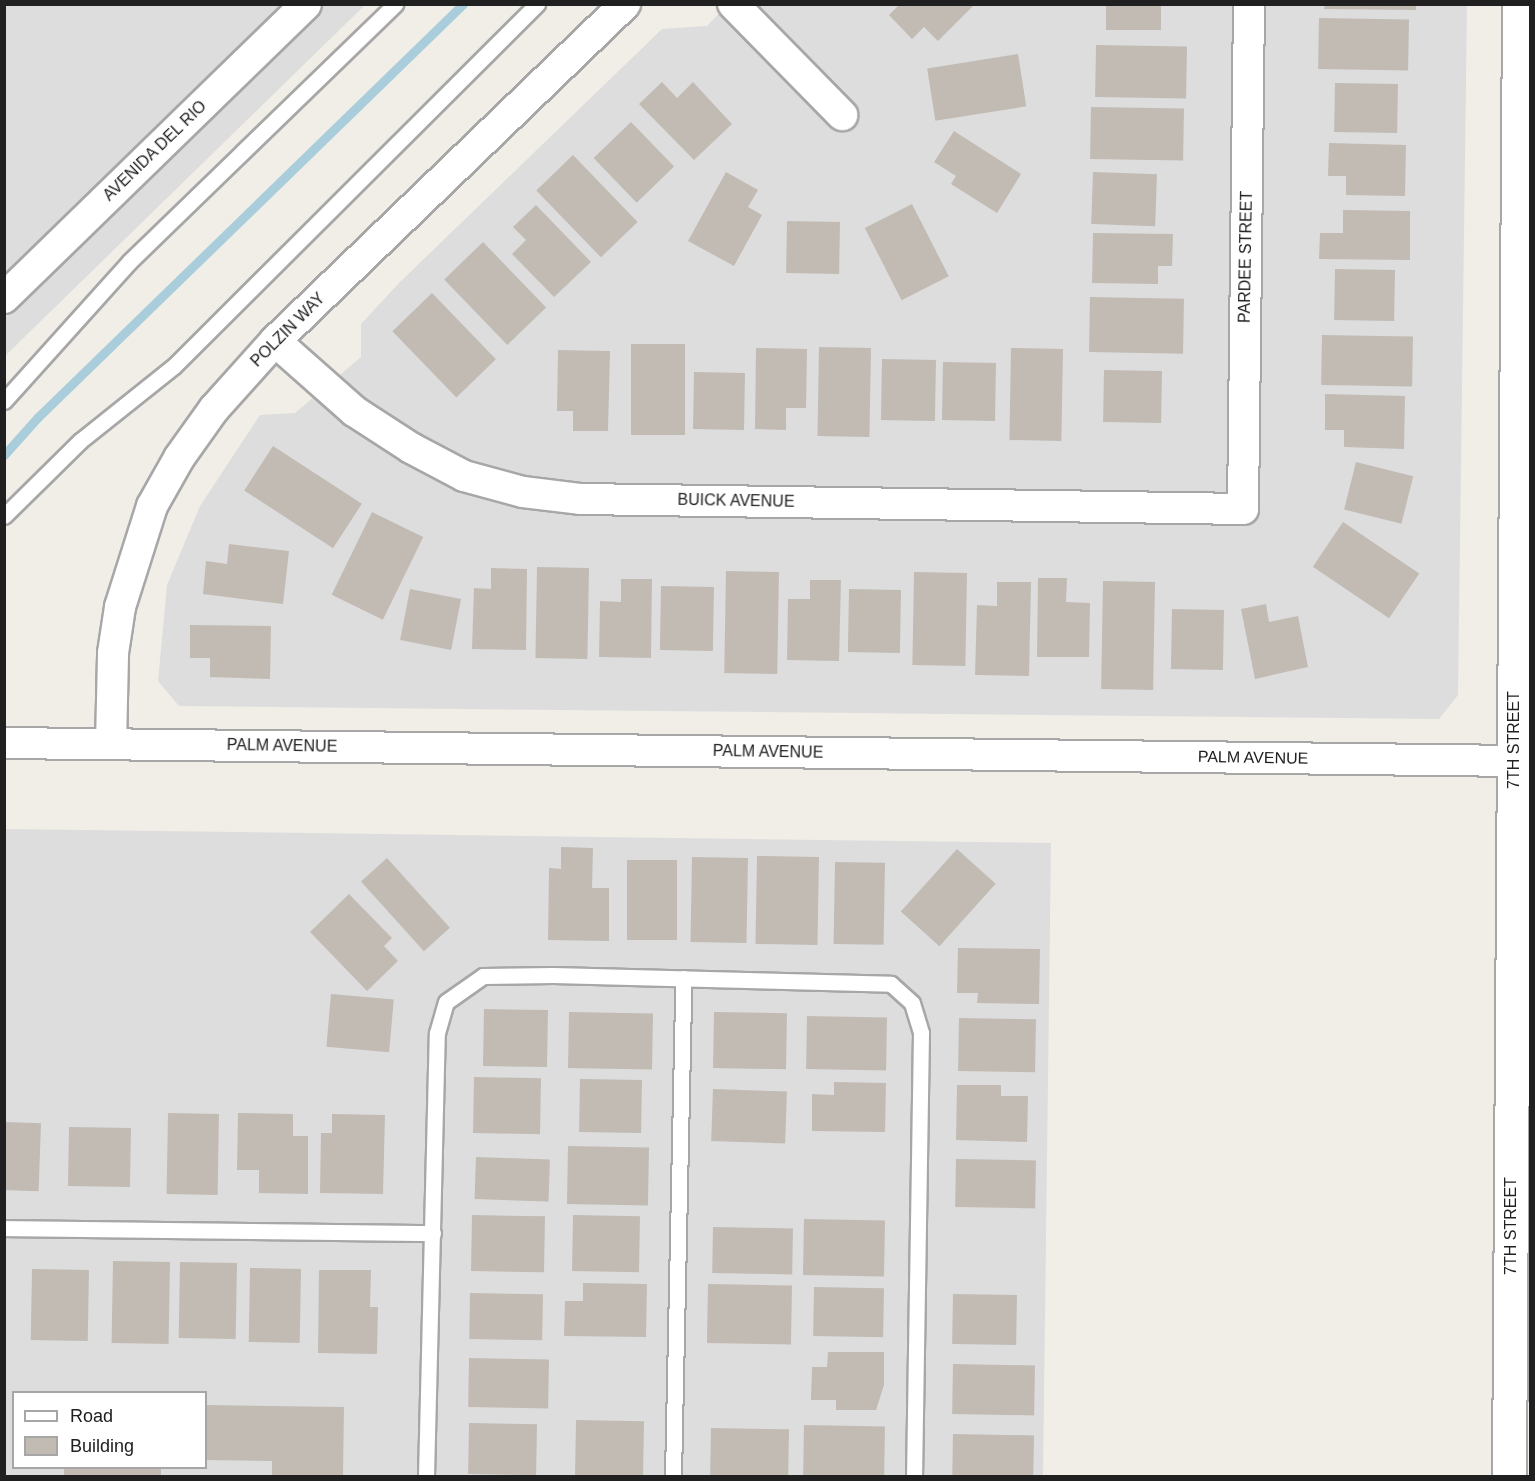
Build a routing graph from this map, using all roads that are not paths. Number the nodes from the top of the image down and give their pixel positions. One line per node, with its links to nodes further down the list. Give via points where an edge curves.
1 (306, 4): 9 (street, AVENIDA DEL RIO)
2 (395, 4): 11 (lane, via 129,262)
3 (537, 4): 13 (lane, via 174,366 80,441)
4 (624, 4): 10 (street, POLZIN WAY)
5 (733, 4): 8 (street)
6 (1249, 4): 12 (street, PARDEE STREET)
7 (1523, 25): 16 (street, 7TH STREET)
8 (842, 115)
9 (4, 298)
10 (275, 341): 12 (street, BUICK AVENUE, via 354,411 411,448 464,476 523,492 580,499); 15 (street, POLZIN WAY, via 214,409 179,458 152,506 120,607 113,653)
11 (4, 401)
12 (1243, 509)
13 (4, 516)
14 (4, 743): 15 (street, PALM AVENUE)
15 (111, 744): 16 (street, PALM AVENUE)
16 (1522, 761): 23 (street, 7TH STREET)
17 (683, 978): 19 (lane, via 483,976 446,1002 437,1033); 21 (lane); 22 (lane, via 891,984 912,1003 921,1033)
18 (4, 1228): 19 (lane)
19 (433, 1233): 20 (lane)
20 (426, 1476)
21 (673, 1476)
22 (914, 1476)
23 (1509, 1476)

